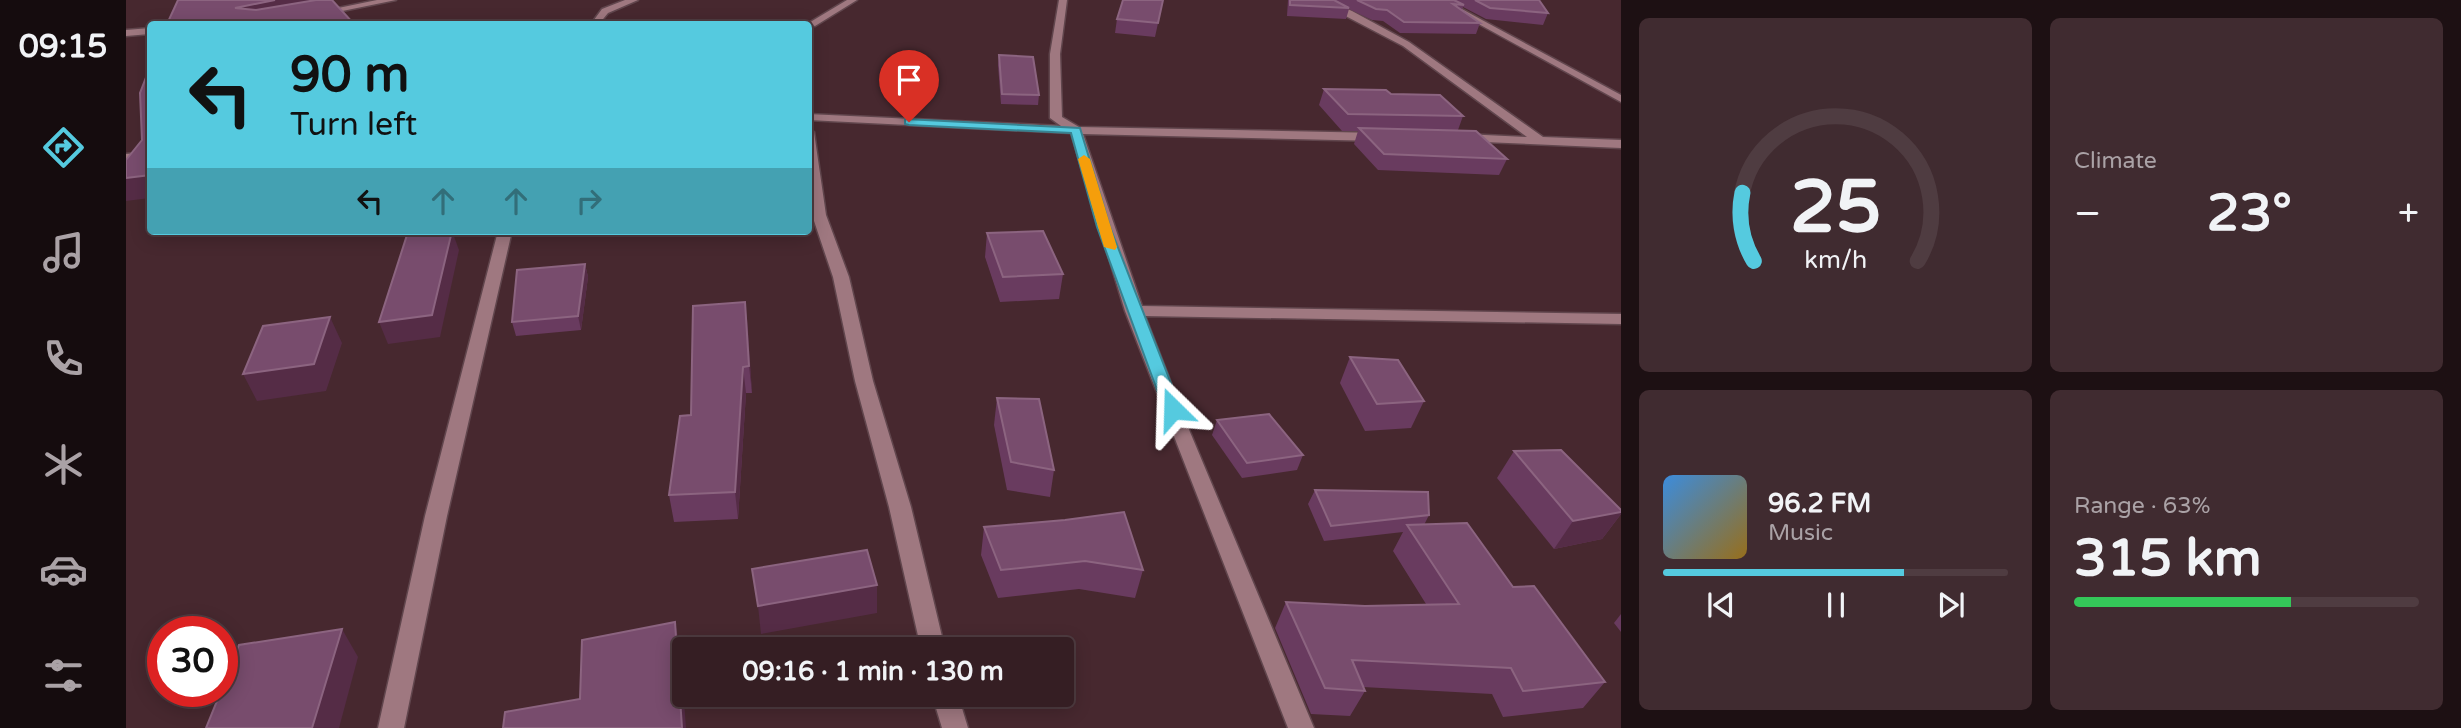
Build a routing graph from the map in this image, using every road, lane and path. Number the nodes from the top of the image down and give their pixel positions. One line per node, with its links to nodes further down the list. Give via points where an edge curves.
1 (392, 0): 7 (street)
2 (634, 0): 8 (street, via 606,9)
3 (853, 0): 9 (street)
4 (1063, 0): 14 (street, via 1055,54 1056,118)
5 (1319, 0): 17 (street, via 1373,26 1452,75)
6 (1438, 0): 12 (street)
7 (301, 16)
8 (596, 21)
9 (812, 24)
10 (147, 31): 11 (street)
11 (126, 33)
12 (1621, 100)
13 (812, 117): 14 (street)
14 (1076, 130): 15 (street); 23 (street)
15 (1389, 137)
16 (1457, 138): 17 (street)
17 (1539, 140): 18 (street)
18 (1621, 144)
19 (147, 156): 20 (street)
20 (126, 158)
21 (812, 162): 25 (street, via 819,215 841,276)
22 (504, 235): 27 (street, via 436,516)
23 (1133, 311): 24 (street); 29 (street)
24 (1621, 319)
25 (930, 637)
26 (949, 707): 28 (street)
27 (391, 728)
28 (955, 728)
29 (1301, 728)

